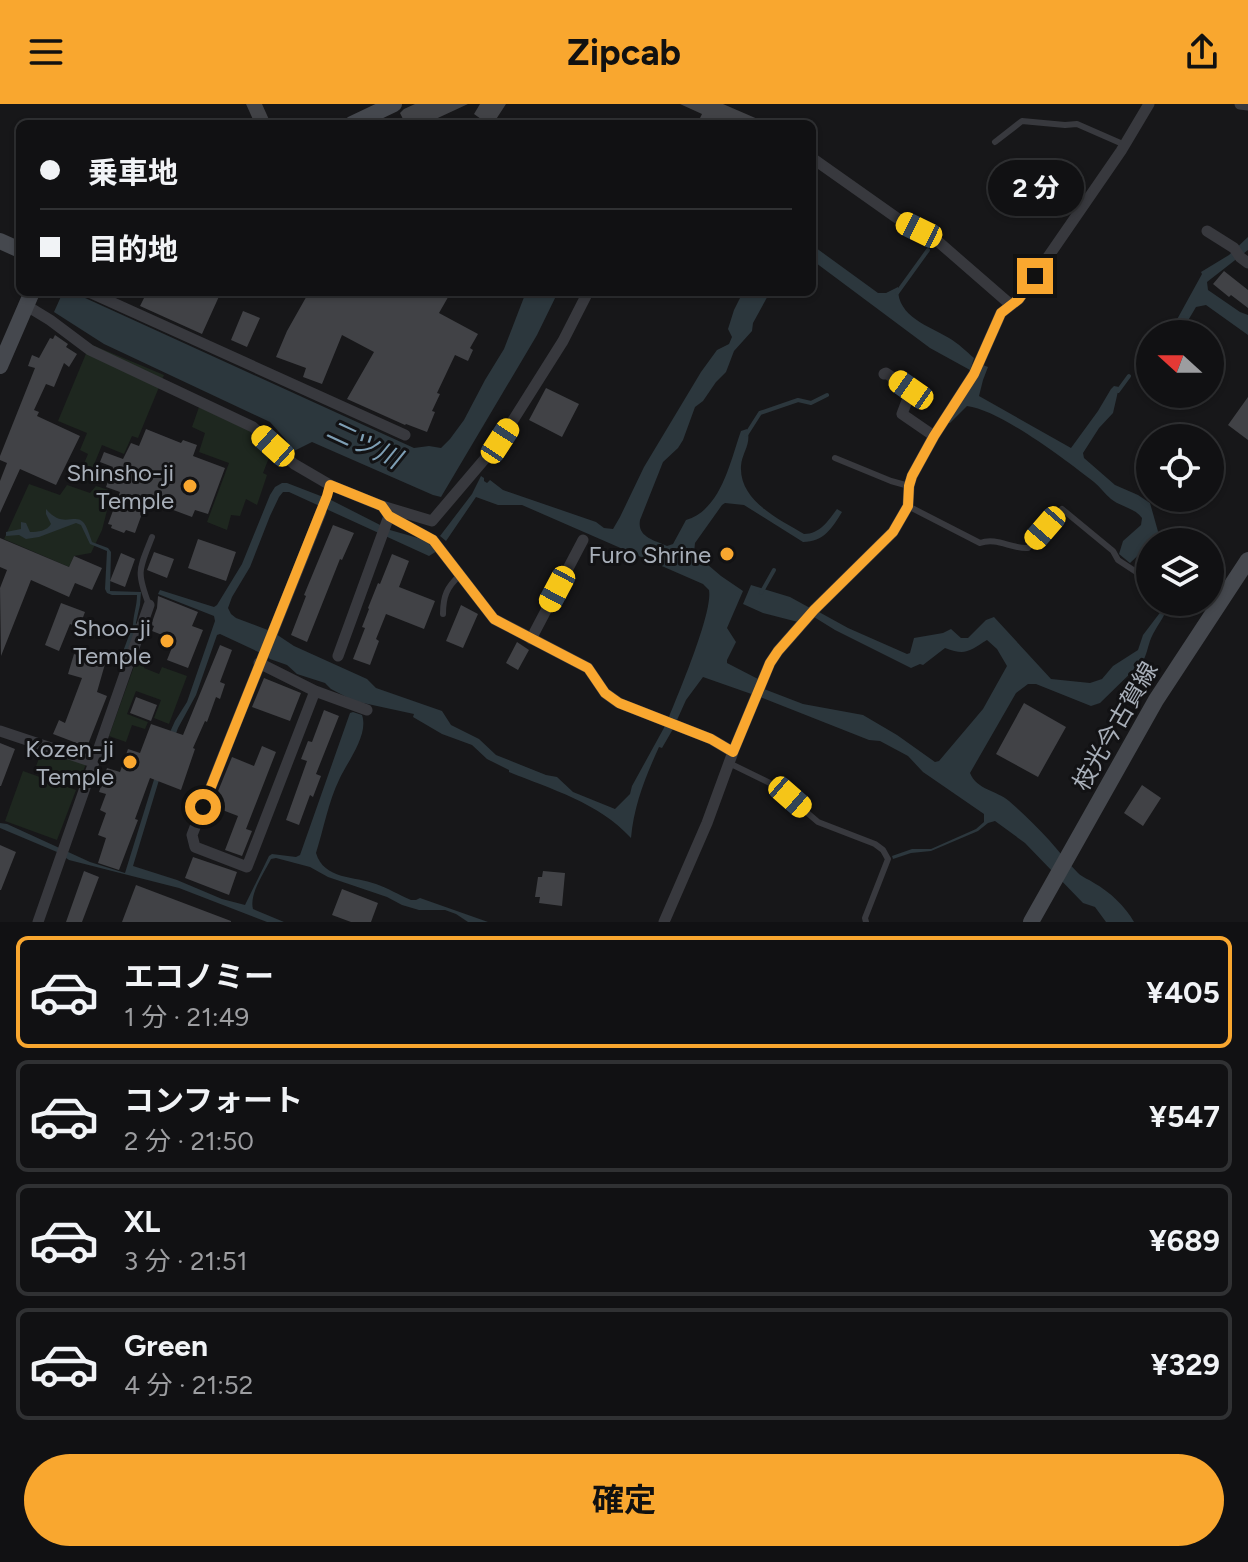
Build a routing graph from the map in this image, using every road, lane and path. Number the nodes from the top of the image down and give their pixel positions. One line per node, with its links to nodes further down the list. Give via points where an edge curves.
1 (394, 104): 5 (main road)
2 (1149, 104): 7 (street)
3 (1240, 104): 4 (street)
4 (1248, 105)
5 (360, 120)
6 (995, 142): 7 (lane, via 1022,121 1077,124)
7 (1125, 145): 10 (street)
8 (816, 161): 16 (street, via 934,238)
9 (1025, 175): 10 (lane, via 1044,179)
10 (1083, 207): 16 (street)
11 (1207, 231): 12 (street)
12 (1241, 256)
13 (98, 296): 19 (street)
14 (586, 296): 26 (street, via 500,441 432,521)
15 (29, 299): 17 (main road); 23 (street, via 90,350 253,427)
16 (1011, 305): 20 (street, via 1001,313 974,374)
17 (1, 360)
18 (884, 374): 20 (street, via 911,390 902,414)
19 (405, 435)
20 (934, 436): 22 (street)
21 (835, 458): 22 (lane)
22 (909, 486): 24 (street)
23 (329, 490): 25 (lane); 26 (street)
24 (908, 506): 30 (lane, via 980,543 990,540 1019,548 1028,548 1062,509); 42 (street, via 893,532 778,651)
25 (321, 512): 38 (street)
26 (386, 515): 31 (street, via 437,544); 37 (street)
27 (152, 537): 33 (lane, via 139,581)
28 (583, 540): 36 (street)
29 (1248, 560): 32 (main road, 枝光今古賀線)
30 (1136, 572)
31 (460, 575): 34 (lane, via 443,597); 36 (street, via 494,619)
32 (1224, 590)
33 (148, 602): 43 (street)
34 (443, 614)
35 (1206, 616): 47 (main road, 枝光今古賀線)
36 (531, 639): 42 (street, via 588,668 619,703 711,739)
37 (338, 656)
38 (260, 660): 39 (street); 39 (street, via 192,835 195,847 247,867)
39 (315, 691): 40 (street)
40 (367, 710)
41 (0, 731): 43 (street)
42 (731, 758): 45 (street); 46 (lane, via 776,786 818,822 883,850 888,859)
43 (93, 762): 44 (street)
44 (38, 922)
45 (664, 922)
46 (866, 922)
47 (1031, 922)

